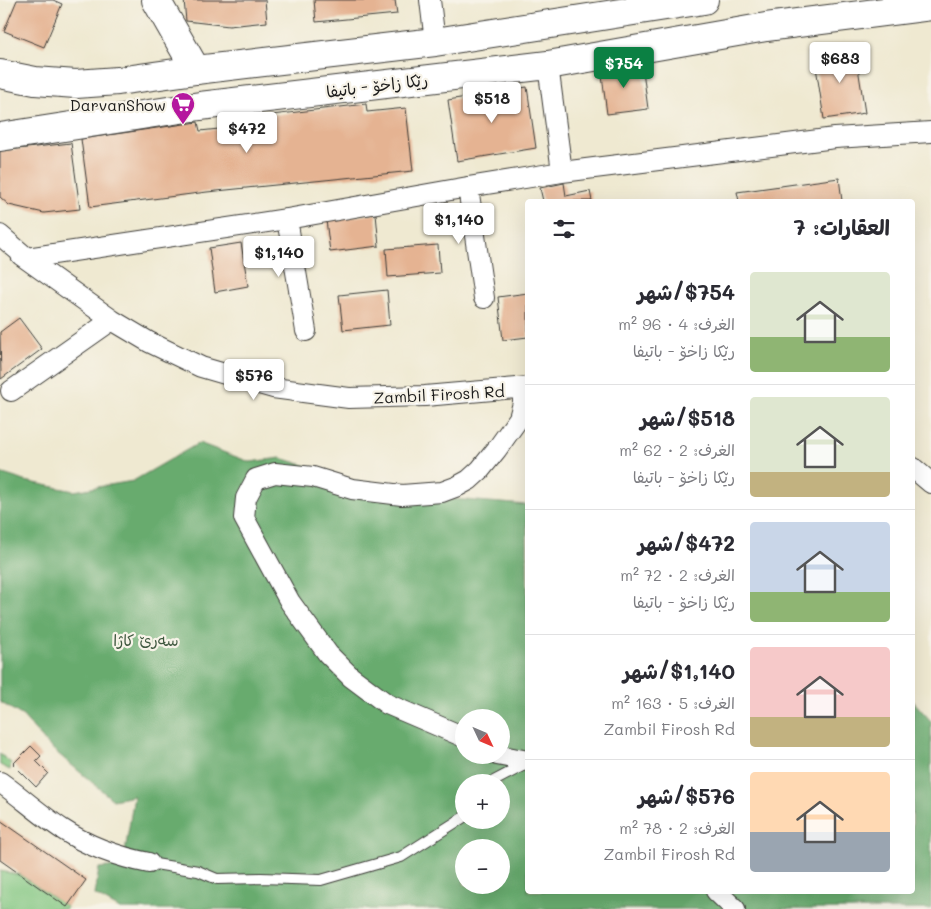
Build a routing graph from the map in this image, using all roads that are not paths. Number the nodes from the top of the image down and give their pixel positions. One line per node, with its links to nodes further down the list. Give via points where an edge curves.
1 (156, 0): 7 (main road)
2 (430, 0): 5 (street)
3 (704, 0): 5 (main road)
4 (931, 6): 6 (main road, رێکا زاخۆ - باتیفا, via 766,27)
5 (435, 42): 7 (main road)
6 (548, 66): 10 (main road, رێکا زاخۆ - باتیفا, via 200,106); 11 (street)
7 (196, 70): 8 (main road, via 76,84)
8 (0, 74)
9 (931, 132): 11 (street, via 836,138)
10 (0, 137)
11 (562, 172): 12 (street)
12 (468, 187): 13 (street); 17 (street)
13 (287, 220): 16 (street); 19 (street)
14 (0, 235): 16 (street)
15 (0, 244): 16 (street, Zambil Firosh Rd)
16 (27, 258): 18 (street, Zambil Firosh Rd)
17 (484, 298)
18 (112, 320): 20 (street, Zambil Firosh Rd, via 201,367 273,388 349,398); 21 (street)
19 (306, 331)
20 (525, 388): 24 (street, Zambil Firosh Rd, via 519,418 480,470 458,486 442,492 402,495 352,489 313,478 274,473 256,479 246,498 244,518 290,602 328,654 387,704)
21 (12, 391)
22 (915, 469): 23 (street)
23 (931, 483)
24 (455, 733)
25 (510, 758): 26 (street)
26 (525, 761)
27 (525, 764): 28 (lane)
28 (506, 774)
29 (0, 782): 31 (street, via 62,829 99,849)
30 (455, 823): 31 (lane, via 400,857 321,880 217,880 198,871)
31 (149, 863)
32 (719, 894): 33 (street)
33 (735, 909)

